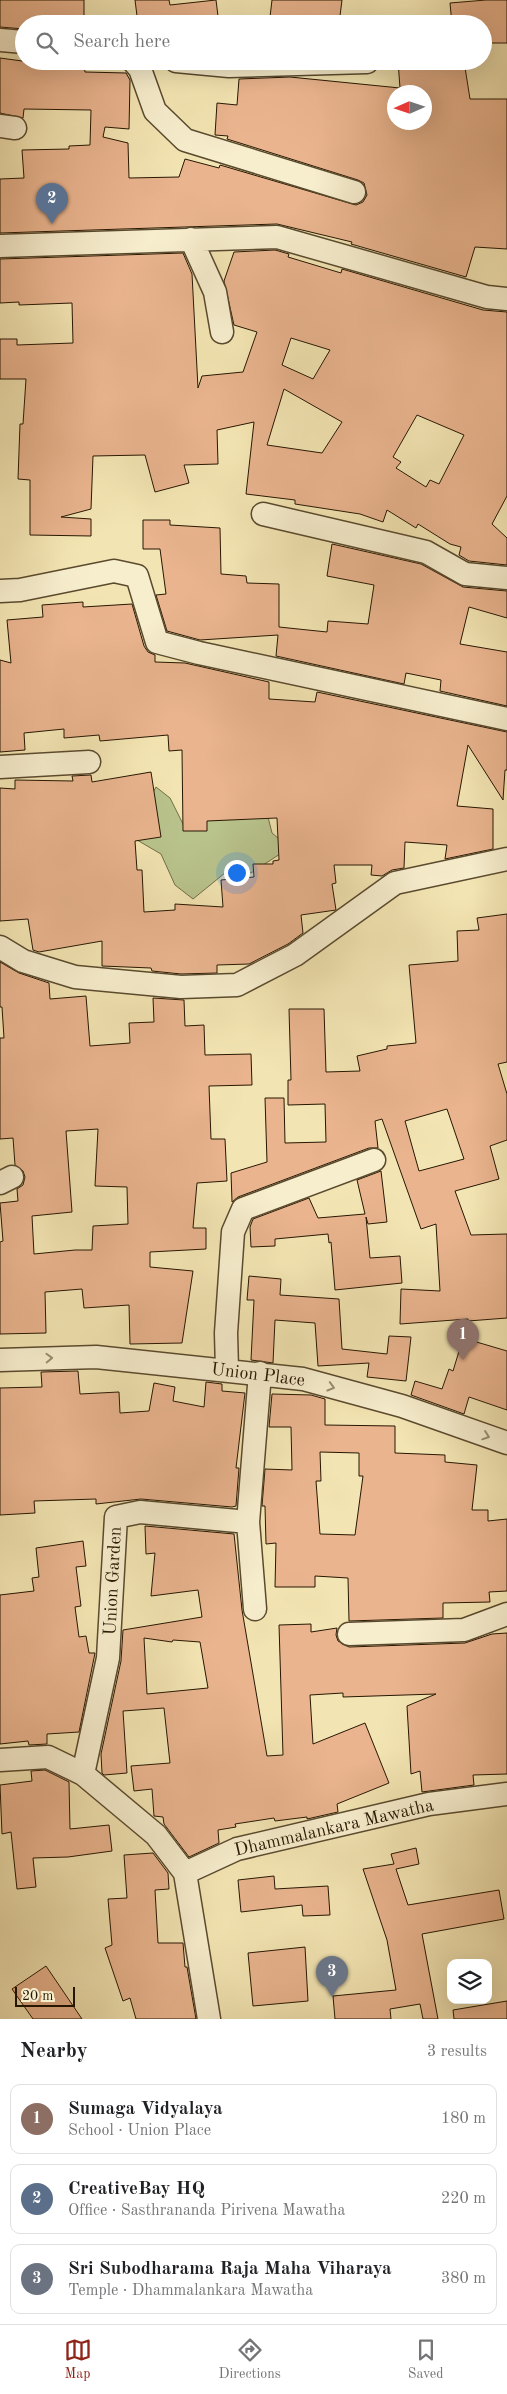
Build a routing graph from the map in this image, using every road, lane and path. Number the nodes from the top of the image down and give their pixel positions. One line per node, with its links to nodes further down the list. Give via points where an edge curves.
1 (0, 40): 2 (street)
2 (15, 41)
3 (141, 70): 4 (street, via 155,111 185,140)
4 (354, 192)
5 (191, 239): 6 (street); 7 (street, via 277,237); 8 (street, via 215,292)
6 (0, 246)
7 (507, 299)
8 (222, 332)
9 (264, 514): 10 (street, via 426,552 465,574)
10 (507, 578)
11 (0, 591): 12 (street, via 114,571 129,574 136,576 157,642 209,656)
12 (507, 719)
13 (89, 762): 14 (street)
14 (0, 767)
15 (507, 859): 16 (street, via 395,883 294,955 237,985 181,987 75,977 23,962)
16 (0, 947)
17 (374, 1160): 19 (street, via 243,1209 233,1232 226,1333)
18 (0, 1360): 19 (street, Union Place, one-way to 19, via 96,1357)
19 (227, 1370): 20 (street, Union Place)
20 (260, 1373): 21 (street, Union Place, one-way to 21, via 303,1379 393,1404); 22 (street)
21 (507, 1443)
22 (248, 1522): 23 (street); 27 (street, Union Garden, via 140,1512 116,1517 108,1658)
23 (254, 1608)
24 (507, 1614): 25 (street, via 464,1630)
25 (349, 1634)
26 (0, 1760): 27 (street, via 48,1758)
27 (83, 1774): 29 (street, via 156,1835)
28 (507, 1794): 29 (street, Dhammalankara Mawatha, via 429,1804 246,1847)
29 (185, 1873): 30 (street)
30 (209, 2019)

